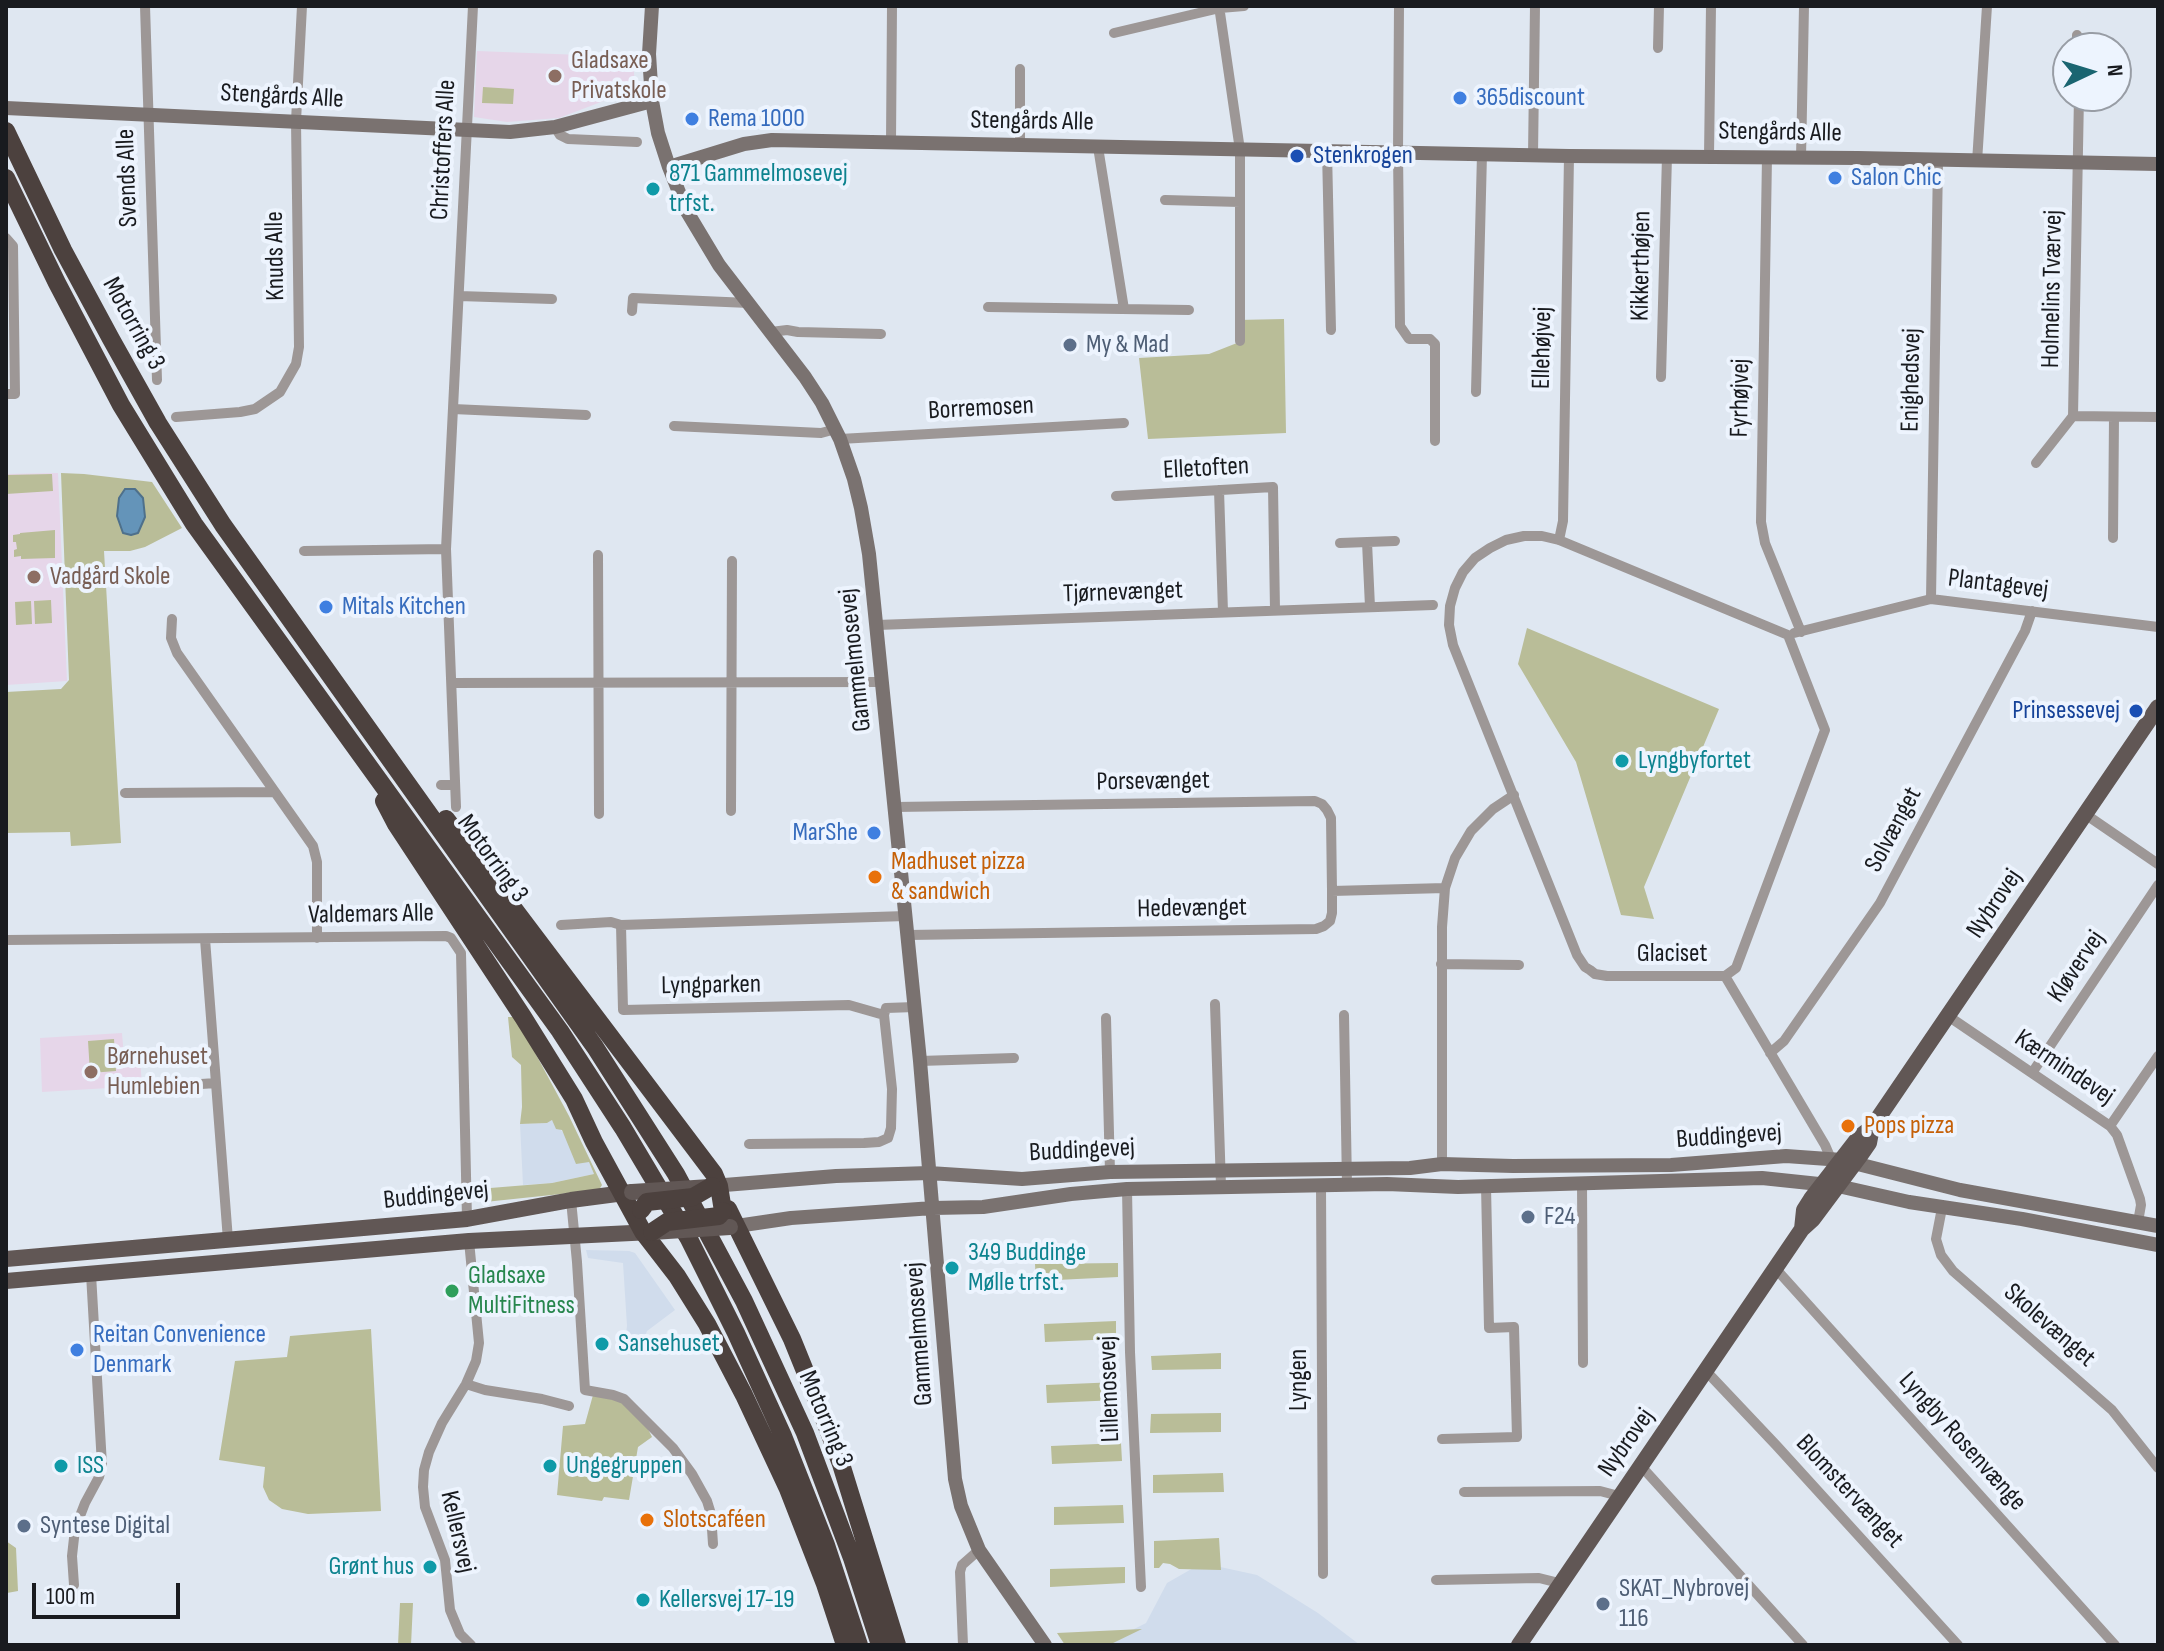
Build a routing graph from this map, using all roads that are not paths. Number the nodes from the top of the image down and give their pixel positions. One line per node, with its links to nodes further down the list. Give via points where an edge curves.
1 (145, 6): 20 (street, Svends Alle)
2 (302, 6): 21 (street, Knuds Alle)
3 (473, 6): 23 (street, Christoffers Alle)
4 (652, 6): 17 (street, Gammelmosevej)
5 (892, 6): 26 (street)
6 (1244, 6): 13 (street)
7 (1399, 6): 31 (street)
8 (1535, 6): 33 (street)
9 (1659, 6): 15 (street)
10 (1711, 6): 36 (street)
11 (1804, 6): 38 (street)
12 (1987, 6): 40 (street)
13 (1220, 7): 14 (street); 29 (street)
14 (1114, 33)
15 (1658, 48)
16 (1020, 69): 27 (street)
17 (652, 101): 22 (street, Stengårds Alle); 43 (street, Gammelmosevej)
18 (6, 108): 20 (street, Stengårds Alle)
19 (2079, 112): 41 (street)
20 (149, 114): 21 (street, Stengårds Alle); 60 (street, Svends Alle)
21 (296, 121): 23 (street, Stengårds Alle); 68 (street, Knuds Alle, via 296,364 280,392 255,409)
22 (555, 127): 23 (street, Stengårds Alle); 25 (street, Stengårds Alle, via 568,139)
23 (467, 130): 48 (street, Christoffers Alle)
24 (6, 131): 102 (highway, Motorring 3, via 63,250 158,423)
25 (637, 142)
26 (891, 142): 27 (street, Stengårds Alle); 43 (street, Stengårds Alle, via 772,140)
27 (1020, 145): 28 (street, Stengårds Alle)
28 (1098, 147): 29 (street, Stengårds Alle); 52 (street)
29 (1240, 150): 30 (street, Stengårds Alle); 46 (street)
30 (1327, 151): 31 (street, Stengårds Alle); 55 (street)
31 (1398, 152): 32 (street, Stengårds Alle); 74 (street, via 1400,326 1409,339 1435,344)
32 (1482, 154): 33 (street, Stengårds Alle); 63 (street)
33 (1533, 155): 34 (street, Stengårds Alle)
34 (1569, 156): 35 (street, Stengårds Alle); 79 (street, Ellehøjvej)
35 (1667, 156): 36 (street, Stengårds Alle); 61 (street, Kikkerthøjen)
36 (1709, 156): 37 (street, Stengårds Alle)
37 (1767, 157): 38 (street, Stengårds Alle); 96 (street, Fyrhøjvej, via 1761,522)
38 (1801, 158): 39 (street, Stengårds Alle)
39 (1938, 161): 40 (street, Stengårds Alle); 87 (street, Enighedsvej)
40 (1977, 162): 41 (street, Stengårds Alle)
41 (2077, 163): 42 (street, Stengårds Alle); 67 (street, Holmelins Tværvej)
42 (2158, 164)
43 (669, 167): 50 (street, Gammelmosevej, via 710,252)
44 (6, 178): 104 (highway, Motorring 3, via 121,405 194,524)
45 (1165, 200): 46 (street)
46 (1240, 202): 58 (street)
47 (6, 238): 64 (street, via 13,246)
48 (459, 296): 49 (street); 65 (street, Christoffers Alle)
49 (552, 299)
50 (749, 303): 54 (street, via 633,298); 56 (street, Gammelmosevej)
51 (988, 307): 52 (street)
52 (1124, 309): 53 (street)
53 (1189, 310)
54 (632, 311)
55 (1331, 330)
56 (771, 332): 57 (street); 73 (street, Gammelmosevej)
57 (881, 334)
58 (1240, 341)
59 (140, 349): 60 (street)
60 (156, 349): 62 (street, Svends Alle)
61 (1661, 377)
62 (157, 380)
63 (1476, 392)
64 (10, 394)
65 (453, 409): 66 (street); 83 (street, Christoffers Alle)
66 (586, 415)
67 (2073, 416): 69 (street); 75 (street)
68 (176, 417)
69 (2114, 417): 70 (street); 78 (street)
70 (2158, 417)
71 (1124, 423): 73 (street, Borremosen)
72 (674, 426): 73 (street, Borremosen)
73 (838, 434): 94 (street, Gammelmosevej, via 861,508)
74 (1435, 441)
75 (2036, 463)
76 (1219, 490): 77 (street, Elletoften); 90 (street, Elletoften, via 1273,487); 92 (street)
77 (1116, 496)
78 (2113, 538)
79 (1559, 540): 97 (street, Glaciset); 109 (street, Glaciset, via 1524,536 1490,548 1463,572 1450,606 1453,645)
80 (1395, 541): 81 (street)
81 (1367, 542): 82 (street); 89 (street)
82 (1340, 543)
83 (446, 549): 84 (street); 100 (street, Christoffers Alle)
84 (304, 551)
85 (598, 555): 101 (street)
86 (732, 561): 98 (street)
87 (1931, 599): 91 (street, Plantagevej); 96 (street, Plantagevej)
88 (1433, 605): 89 (street, Tjørnevænget)
89 (1370, 607): 90 (street, Tjørnevænget)
90 (1275, 610): 92 (street, Tjørnevænget)
91 (2032, 611): 95 (street, Plantagevej); 135 (street, Solvænget, via 1880,903 1784,1041)
92 (1223, 612): 94 (street, Tjørnevænget)
93 (172, 619): 107 (street, via 177,653)
94 (877, 625): 99 (street, Gammelmosevej)
95 (2158, 627)
96 (1801, 632): 97 (street, Plantagevej)
97 (1788, 635): 128 (street, Glaciset, via 1825,730 1736,968)
98 (732, 682): 99 (street); 101 (street); 112 (street)
99 (882, 682): 111 (street, Gammelmosevej)
100 (452, 683): 101 (street); 106 (street, Christoffers Alle)
101 (599, 683): 113 (street)
102 (347, 700): 158 (highway, via 421,785 714,1174); 192 (highway, Motorring 3, via 595,1047 676,1174 744,1301 805,1433)
103 (2158, 707): 114 (main road, Nybrovej)
104 (354, 743): 156 (highway, via 396,824 523,1017); 191 (highway, Motorring 3, via 560,1031 689,1239 783,1436)
105 (441, 785): 106 (street)
106 (455, 785): 110 (street, Christoffers Alle)
107 (275, 792): 108 (street); 123 (street, via 316,854)
108 (125, 793)
109 (1514, 795): 117 (street, via 1471,831); 128 (street, Glaciset, via 1585,967 1607,976)
110 (456, 807)
111 (895, 807): 118 (street, Porsevænget, via 1315,801 1331,818); 119 (street, Gammelmosevej)
112 (731, 811)
113 (599, 814)
114 (2085, 814): 115 (street); 133 (main road, Nybrovej)
115 (2158, 864)
116 (2158, 885): 139 (street, Kløvervej)
117 (1445, 888): 118 (street); 126 (street)
118 (1332, 891): 122 (street, Hedevænget, via 1330,921 1316,929)
119 (906, 916): 121 (street); 122 (street, Gammelmosevej)
120 (561, 925): 121 (street)
121 (621, 925): 131 (street, Lyngparken, via 623,1010 849,1005)
122 (908, 935): 130 (street, Gammelmosevej)
123 (317, 938): 124 (street, Valdemars Alle); 161 (street, Valdemars Alle, via 446,936 459,947)
124 (205, 939): 125 (street, Valdemars Alle); 140 (street)
125 (6, 940)
126 (1441, 964): 127 (street); 145 (street)
127 (1519, 965)
128 (1725, 976): 135 (street)
129 (1215, 1004): 149 (street)
130 (915, 1007): 131 (street, via 886,1008); 138 (street, Gammelmosevej)
131 (884, 1015): 143 (street, via 892,1089 888,1138)
132 (1344, 1015): 146 (street)
133 (1948, 1016): 139 (street, Kærmindevej); 144 (main road, Nybrovej, via 1872,1127)
134 (1106, 1018): 147 (street)
135 (1770, 1053): 144 (street, via 1825,1145)
136 (2158, 1056): 142 (street)
137 (1014, 1058): 138 (street)
138 (920, 1061): 148 (street, Gammelmosevej)
139 (2032, 1073): 142 (street, Kærmindevej)
140 (216, 1083): 141 (street); 166 (street)
141 (112, 1090)
142 (2110, 1126): 162 (street, Kærmindevej, via 2140,1199)
143 (749, 1144)
144 (1842, 1161): 145 (street, Buddingevej, via 1786,1156 1671,1165); 151 (main road, Nybrovej); 162 (street, Buddingevej, via 1960,1190)
145 (1442, 1164): 146 (street, Buddingevej)
146 (1347, 1169): 149 (street, Buddingevej); 153 (street)
147 (1110, 1172): 148 (street, Buddingevej, via 1022,1179); 149 (street, Buddingevej)
148 (929, 1173): 158 (street, Buddingevej, via 836,1176); 159 (street, Gammelmosevej)
149 (1221, 1179): 152 (street, Buddingevej); 155 (street, Buddingevej)
150 (1582, 1182): 151 (street, Buddingevej, via 1762,1178); 154 (street, Buddingevej); 173 (street)
151 (1830, 1184): 160 (street, Buddingevej); 170 (main road, Nybrovej, via 1804,1210 1802,1229)
152 (1321, 1185): 153 (street, Buddingevej); 184 (street, Lyngen)
153 (1347, 1185): 154 (street, Buddingevej)
154 (1486, 1186): 177 (street, via 1489,1328 1514,1327 1517,1437)
155 (1127, 1189): 159 (street, Buddingevej); 188 (street, Lillemosevej)
156 (627, 1193): 157 (main road, Buddingevej); 158 (main road, Buddingevej, bridge); 164 (highway)
157 (571, 1200): 161 (main road, Buddingevej); 165 (street)
158 (724, 1206): 159 (street, Buddingevej, via 791,1218); 164 (highway, bridge, via 719,1216 667,1222); 164 (highway, bridge, via 693,1197 647,1202 641,1210); 193 (highway, via 792,1339 820,1408)
159 (933, 1208): 183 (street, Gammelmosevej, via 955,1479)
160 (1942, 1208): 168 (street, Buddingevej); 179 (street, Skolevænget, via 1936,1239 1953,1271 2112,1410)
161 (467, 1219): 166 (main road, Buddingevej)
162 (2138, 1222): 163 (street, Buddingevej)
163 (2158, 1226)
164 (648, 1232): 165 (main road, Buddingevej); 190 (highway, via 707,1324 744,1395 788,1489)
165 (574, 1235): 167 (main road, Buddingevej); 182 (street, via 585,1390 624,1399 673,1448 707,1501)
166 (228, 1240): 169 (main road, Buddingevej)
167 (469, 1241): 171 (main road, Buddingevej); 175 (street, Kellersvej, via 479,1343)
168 (2158, 1245)
169 (6, 1259)
170 (1776, 1269): 174 (main road, Nybrovej); 199 (street, Lyngby Rosenvænge)
171 (91, 1274): 172 (main road, Buddingevej); 187 (street, via 102,1465 75,1529)
172 (6, 1281)
173 (1583, 1363)
174 (1706, 1371): 178 (main road, Nybrovej); 198 (street, Blomstervænget)
175 (466, 1384): 176 (street); 189 (street, Kellersvej, via 429,1452 423,1487 445,1560 450,1610)
176 (569, 1406)
177 (1442, 1439)
178 (1641, 1466): 181 (main road, Nybrovej); 197 (street)
179 (2158, 1468)
180 (1464, 1492): 181 (street, via 1600,1491)
181 (1619, 1496): 186 (main road, Nybrovej)
182 (713, 1544)
183 (979, 1550): 194 (street, via 960,1572); 195 (street, Gammelmosevej)
184 (1323, 1574)
185 (1436, 1580): 186 (street, via 1539,1578)
186 (1559, 1583): 196 (main road, Nybrovej)
187 (74, 1585)
188 (1141, 1587)
189 (471, 1645)
190 (845, 1645)
191 (859, 1645)
192 (880, 1645)
193 (897, 1645)
194 (963, 1645)
195 (1045, 1645)
196 (1519, 1645)
197 (1803, 1645)
198 (1958, 1645)
199 (2115, 1645)

